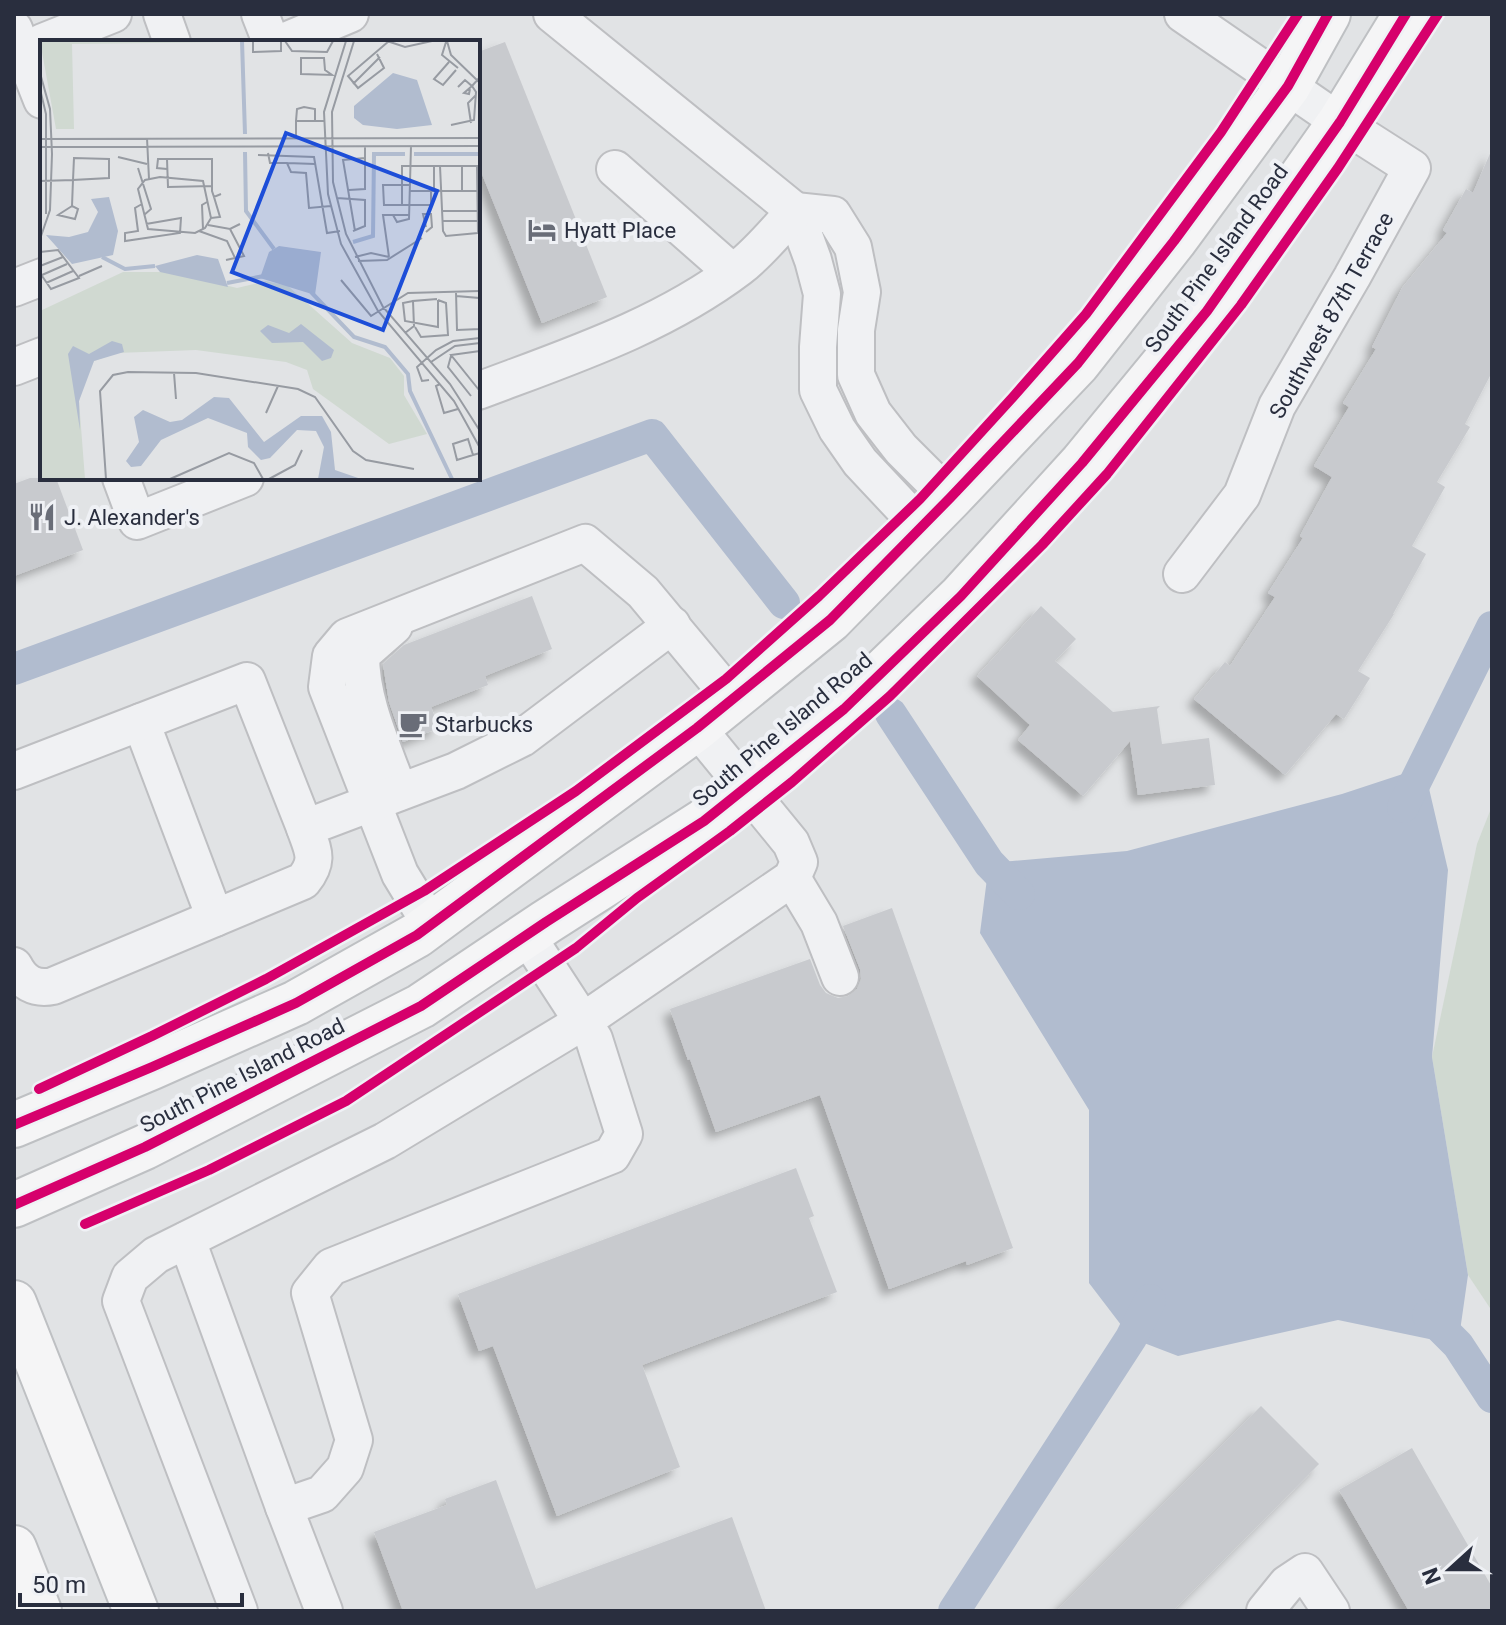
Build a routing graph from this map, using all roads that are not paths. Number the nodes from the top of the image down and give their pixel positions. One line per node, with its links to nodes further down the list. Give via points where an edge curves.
1 (113, 14): 12 (street)
2 (162, 14): 9 (street)
3 (260, 14): 10 (street)
4 (350, 14): 11 (street)
5 (552, 14): 17 (street)
6 (1183, 14): 13 (street)
7 (1328, 14): 13 (main road, South Pine Island Road)
8 (1406, 14): 15 (main road, South Pine Island Road)
9 (171, 40)
10 (270, 40)
11 (288, 40)
12 (30, 41): 14 (street)
13 (1288, 86): 15 (street); 26 (main road, South Pine Island Road, via 1078,363)
14 (40, 90)
15 (1340, 122): 27 (street, Southwest 87th Terrace, via 1412,168 1277,406 1242,495); 33 (main road, South Pine Island Road, via 1207,311 1082,463 961,596 844,709)
16 (615, 169): 18 (street)
17 (795, 211): 18 (street); 26 (street, via 833,215 853,247 862,292 856,375 873,413 901,449)
18 (732, 272): 23 (street, via 646,325)
19 (40, 278): 20 (street)
20 (14, 288)
21 (40, 357): 22 (street)
22 (14, 367)
23 (480, 390)
24 (122, 480): 25 (street, via 137,521)
25 (240, 480)
26 (936, 513): 29 (main road, South Pine Island Road, via 830,620)
27 (1182, 574)
28 (672, 625): 29 (street); 34 (street, via 522,738 456,771); 34 (street, via 643,592 585,543 347,637 331,656 327,687)
29 (733, 700): 31 (main road, South Pine Island Road)
30 (141, 722): 32 (street); 35 (street, via 247,681); 37 (street)
31 (697, 728): 33 (street); 38 (main road, South Pine Island Road)
32 (14, 771)
33 (746, 788): 36 (street, via 791,843 799,862); 39 (main road, South Pine Island Road)
34 (386, 797): 35 (street); 38 (street, via 400,874)
35 (305, 828): 37 (street, via 314,853 312,870 303,881)
36 (792, 878): 41 (street, via 819,923); 42 (street)
37 (215, 918): 40 (street, via 53,986 28,984)
38 (431, 925): 43 (main road, South Pine Island Road, via 296,1003)
39 (527, 936): 42 (street); 44 (main road, South Pine Island Road, via 421,1006 145,1147)
40 (14, 966)
41 (840, 977)
42 (582, 1022): 45 (street, via 385,1141); 47 (street, via 594,1039 624,1134 612,1155 331,1267 310,1293 354,1440 345,1468 322,1494)
43 (14, 1125)
44 (14, 1205)
45 (187, 1240): 47 (street); 51 (street, via 156,1255 130,1277 121,1301)
46 (14, 1303): 50 (main road)
47 (284, 1507): 52 (street)
48 (14, 1548): 49 (main road)
49 (39, 1611)
50 (136, 1611)
51 (239, 1611)
52 (324, 1611)
53 (1265, 1611): 54 (street, via 1305,1572)
54 (1331, 1611)

